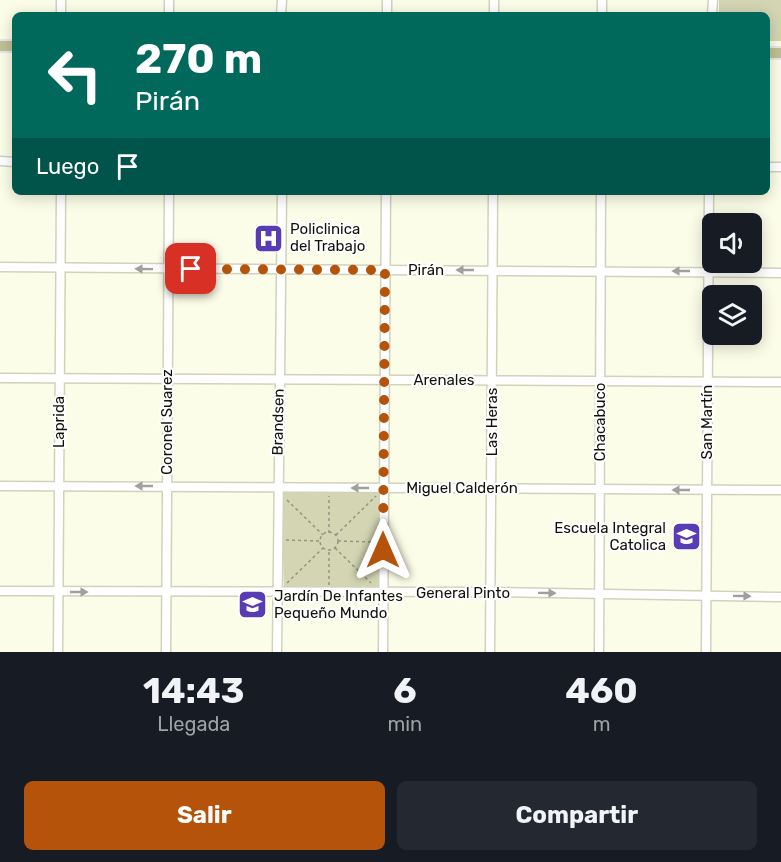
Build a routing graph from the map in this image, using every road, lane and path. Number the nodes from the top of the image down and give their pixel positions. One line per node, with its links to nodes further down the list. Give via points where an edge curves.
1 (61, 195): 10 (street, Laprida)
2 (169, 195): 11 (street, Coronel Suarez)
3 (282, 195): 12 (street, Brandsen)
4 (386, 195): 13 (street)
5 (493, 195): 14 (street, Las Heras)
6 (601, 195): 15 (street, Chacabuco)
7 (709, 195): 8 (street, San Martín)
8 (709, 213)
9 (0, 267): 10 (street, Pirán)
10 (60, 267): 11 (street, Pirán, one-way to 10); 21 (street, Laprida)
11 (168, 269): 12 (street, Pirán); 22 (street, Coronel Suarez)
12 (281, 270): 13 (street, Pirán); 23 (street, Brandsen)
13 (385, 270): 14 (street, Pirán, one-way to 13); 24 (street)
14 (493, 271): 15 (street, Pirán); 25 (street, Las Heras)
15 (601, 271): 16 (street, Pirán, one-way to 15); 26 (street, Chacabuco)
16 (702, 272)
17 (708, 273): 27 (street, San Martín)
18 (762, 273): 19 (street, Pirán)
19 (781, 273)
20 (0, 378): 21 (street, Arenales)
21 (60, 378): 22 (street, Arenales); 30 (street, Laprida)
22 (168, 379): 23 (street, Arenales); 31 (street, Coronel Suarez)
23 (279, 380): 24 (street, Arenales); 32 (street, Brandsen)
24 (384, 380): 25 (street, Arenales); 35 (street)
25 (492, 381): 26 (street, Arenales); 33 (street, Las Heras)
26 (600, 381): 27 (street, Arenales); 34 (street, Chacabuco)
27 (707, 382): 28 (street, Arenales); 36 (street, San Martín)
28 (781, 382)
29 (0, 486): 30 (street, Miguel Calderón)
30 (59, 486): 31 (street, Miguel Calderón, one-way to 30); 55 (street, Laprida)
31 (167, 487): 32 (street, Miguel Calderón); 57 (street, Coronel Suarez)
32 (277, 487): 35 (street, Miguel Calderón, one-way to 32); 58 (street, Brandsen)
33 (491, 488): 34 (street, Miguel Calderón); 35 (street, Miguel Calderón); 60 (street, Las Heras)
34 (601, 489): 36 (street, Miguel Calderón, one-way to 34); 61 (street, Chacabuco)
35 (382, 490): 39 (path); 41 (path); 44 (path); 59 (street)
36 (707, 490): 37 (street, Miguel Calderón); 62 (street, San Martín)
37 (781, 490)
38 (330, 492): 42 (path)
39 (369, 492)
40 (287, 499): 43 (path)
41 (379, 502)
42 (329, 533): 43 (path); 44 (path)
43 (323, 535): 46 (path)
44 (336, 536): 47 (path)
45 (279, 540): 46 (path)
46 (320, 541): 49 (path)
47 (338, 541): 48 (path); 50 (path)
48 (379, 542)
49 (323, 548): 51 (path); 52 (path)
50 (335, 548): 51 (path); 53 (path)
51 (329, 550): 56 (path)
52 (286, 584)
53 (372, 584)
54 (0, 591): 55 (street, General Pinto)
55 (58, 591): 57 (street, General Pinto, one-way to 57); 64 (street, Laprida)
56 (329, 591)
57 (166, 592): 58 (street, General Pinto); 65 (street, Coronel Suarez)
58 (277, 592): 59 (street, General Pinto); 66 (street, Brandsen)
59 (383, 592): 60 (street, General Pinto); 67 (street)
60 (491, 592): 61 (street, General Pinto, one-way to 61); 68 (street, Las Heras)
61 (600, 594): 62 (street, General Pinto); 69 (street, Chacabuco)
62 (707, 596): 63 (street, General Pinto, one-way to 63); 70 (street, San Martín)
63 (781, 597)
64 (58, 652)
65 (166, 652)
66 (277, 652)
67 (383, 652)
68 (490, 652)
69 (599, 652)
70 (706, 652)

